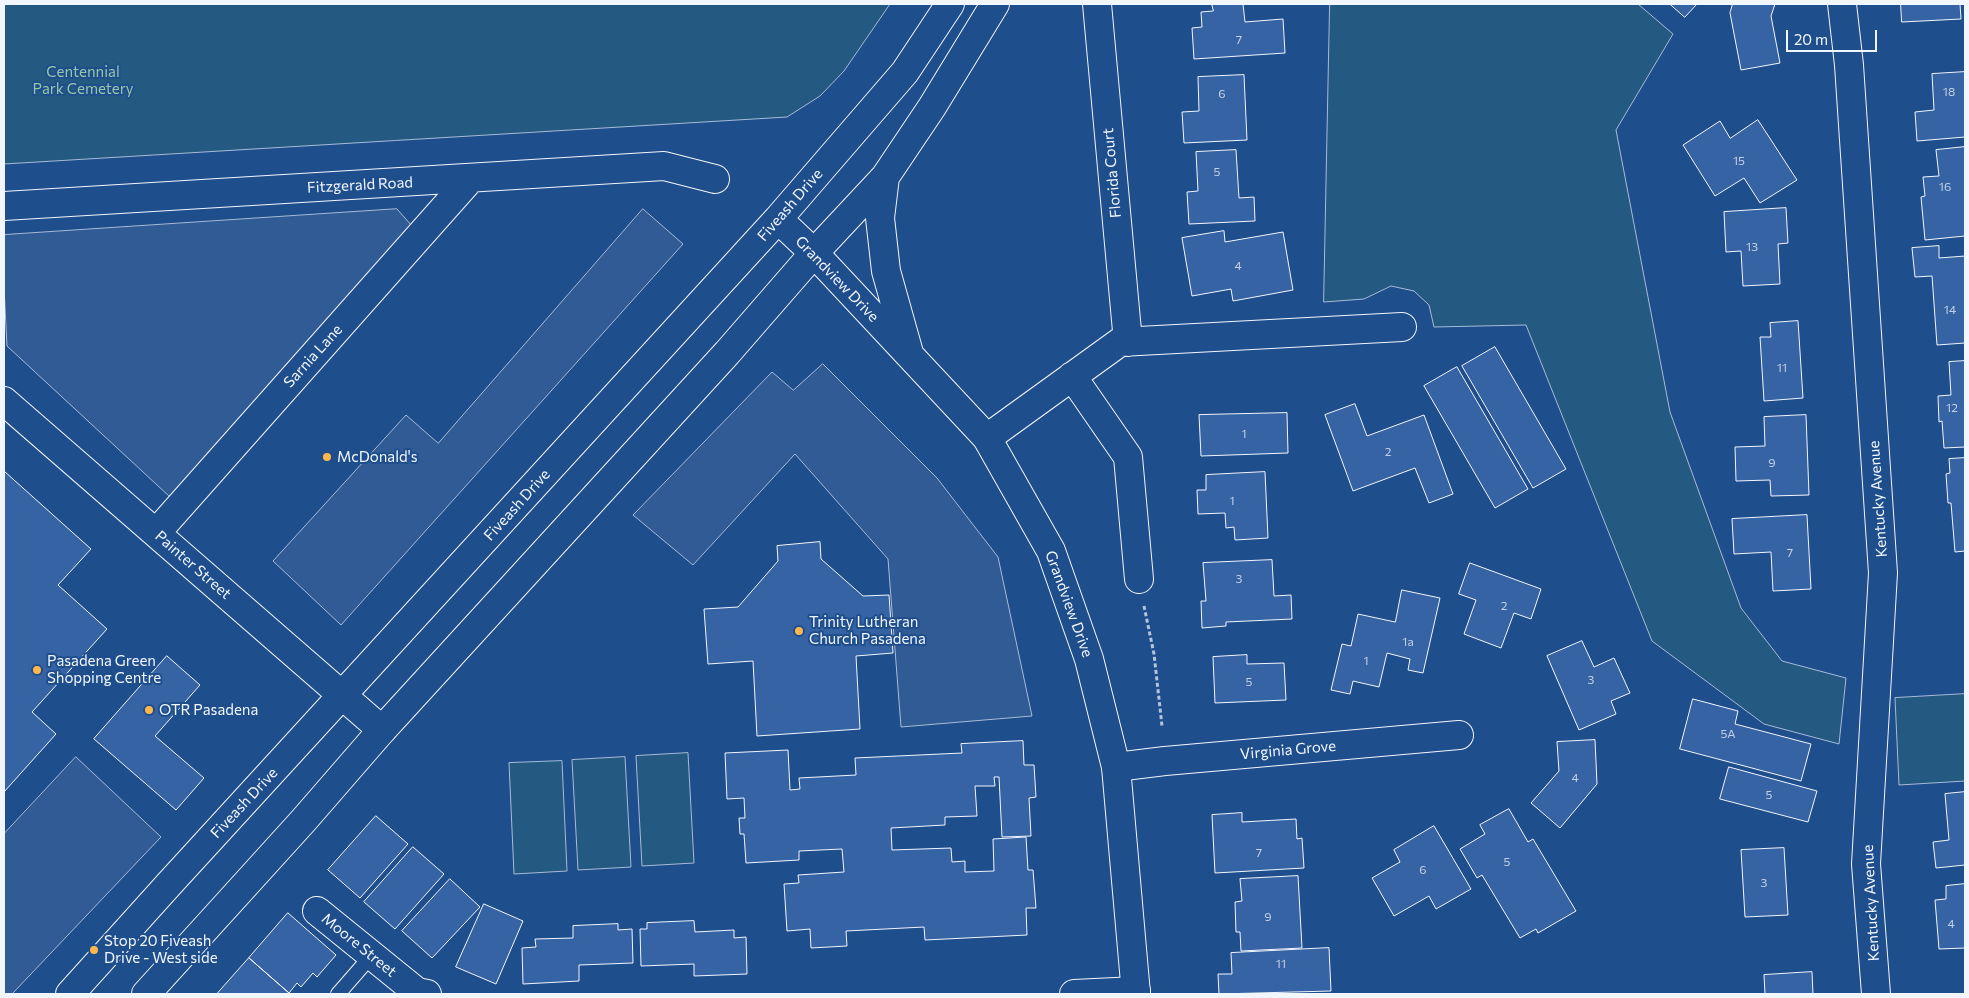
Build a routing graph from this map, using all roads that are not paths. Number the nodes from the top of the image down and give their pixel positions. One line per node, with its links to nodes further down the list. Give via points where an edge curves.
1 (950, 4): 9 (street, Fiveash Drive, via 905,72)
2 (995, 4): 5 (street)
3 (1096, 4): 12 (street, Florida Court)
4 (1842, 4): 31 (street, Kentucky Avenue, via 1849,65 1883,573 1866,864)
5 (885, 177): 10 (street); 13 (street, via 880,218 886,271)
6 (471, 178): 7 (street, Fitzgerald Road, via 664,166); 8 (street, Fitzgerald Road); 17 (street, Sarnia Lane)
7 (715, 180)
8 (4, 206)
9 (778, 219): 10 (street, Grandview Drive); 19 (street, Fiveash Drive)
10 (814, 253): 13 (street, Grandview Drive); 20 (street)
11 (1402, 327): 12 (street)
12 (1128, 342): 14 (street, via 1120,342)
13 (910, 357): 16 (street, Grandview Drive)
14 (1072, 376): 16 (street); 18 (street, via 1128,457)
15 (4, 402): 17 (street, Painter Street)
16 (987, 438): 22 (street, Grandview Drive, via 1051,551 1089,659)
17 (156, 533): 19 (street, Painter Street)
18 (1139, 578)
19 (343, 695): 20 (street, Painter Street); 26 (street, Fiveash Drive)
20 (382, 730): 27 (street)
21 (1459, 735): 22 (street, Virginia Grove)
22 (1116, 767): 25 (street, Grandview Drive)
23 (317, 911): 24 (street, Moore Street)
24 (372, 956): 28 (lane); 29 (street, Moore Street, via 416,992)
25 (1136, 992): 30 (street)
26 (70, 994)
27 (146, 994)
28 (338, 994)
29 (427, 994)
30 (1074, 994)
31 (1876, 994)

